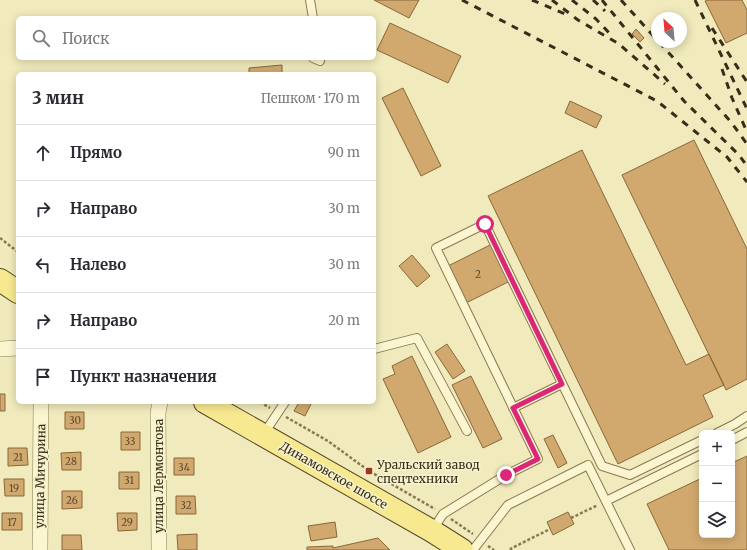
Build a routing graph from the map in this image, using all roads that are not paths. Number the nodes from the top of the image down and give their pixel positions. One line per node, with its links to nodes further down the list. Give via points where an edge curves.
1 (310, 0): 2 (lane)
2 (312, 16)
3 (0, 280): 4 (main road)
4 (16, 291)
5 (16, 348): 7 (street)
6 (376, 348): 16 (lane, via 417,338)
7 (0, 349)
8 (562, 384): 13 (lane); 13 (lane, via 485,224 442,245 436,248); 20 (lane, via 602,466 630,475)
9 (41, 404): 24 (street, улица Мичурина)
10 (160, 404): 25 (street, улица Лермонтова)
11 (209, 404): 18 (main road, Динамовское шоссе)
12 (284, 404): 18 (lane)
13 (513, 408): 23 (lane, via 538,459 506,475)
14 (747, 416): 15 (lane)
15 (722, 430)
16 (467, 431)
17 (747, 432): 19 (lane)
18 (263, 435): 23 (main road, Динамовское шоссе)
19 (735, 438)
20 (699, 441)
21 (699, 455): 22 (lane)
22 (606, 501): 27 (lane, via 588,465 508,505); 28 (lane)
23 (437, 522): 26 (main road, Динамовское шоссе)
24 (40, 550)
25 (159, 550)
26 (462, 550)
27 (473, 550)
28 (630, 550)

